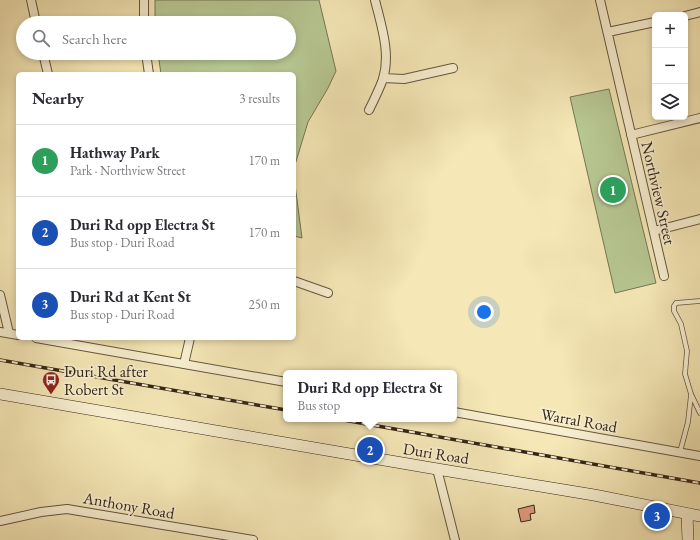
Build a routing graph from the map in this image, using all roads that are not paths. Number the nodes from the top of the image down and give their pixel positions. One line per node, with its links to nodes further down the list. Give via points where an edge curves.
1 (31, 0): 7 (street)
2 (144, 0): 8 (street)
3 (375, 0): 16 (street, via 385,48)
4 (600, 0): 10 (street, Northview Street)
5 (700, 12): 6 (street)
6 (688, 15)
7 (34, 16)
8 (144, 16)
9 (652, 23): 10 (street)
10 (608, 32): 19 (street, Northview Street)
11 (45, 60): 14 (street)
12 (147, 60): 15 (street)
13 (454, 68): 16 (street, via 404,79)
14 (48, 72)
15 (150, 72)
16 (383, 78): 17 (street)
17 (369, 110)
18 (700, 118): 19 (street)
19 (631, 135): 21 (street, Northview Street)
20 (700, 219): 21 (street)
21 (654, 231): 22 (street, Northview Street)
22 (664, 276)
23 (296, 282): 24 (street)
24 (328, 293)
25 (0, 295): 28 (street)
26 (700, 301): 35 (lane, via 676,303 674,306 674,311 682,324 687,351 685,374)
27 (0, 332): 28 (street)
28 (9, 333): 29 (street)
29 (16, 335)
30 (47, 340): 32 (street)
31 (190, 340): 32 (street)
32 (184, 364): 33 (street)
33 (283, 381)
34 (0, 394): 40 (main road, Duri Road)
35 (691, 394): 37 (lane); 38 (lane, via 688,422)
36 (457, 413): 38 (street, Warral Road)
37 (700, 413)
38 (680, 452): 39 (street, Warral Road)
39 (700, 456)
40 (437, 469): 41 (main road, Duri Road, via 594,494); 45 (street)
41 (687, 514): 42 (main road, Duri Road); 46 (main road)
42 (700, 516)
43 (0, 521): 44 (street, Anthony Road, via 67,508)
44 (253, 540)
45 (455, 540)
46 (688, 540)

